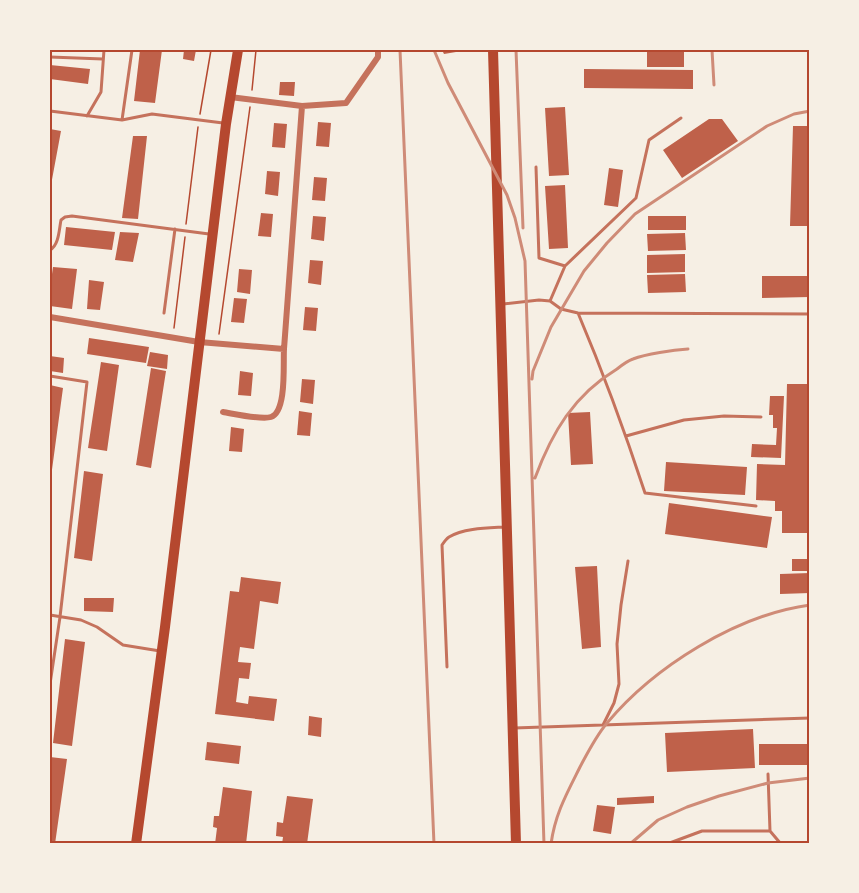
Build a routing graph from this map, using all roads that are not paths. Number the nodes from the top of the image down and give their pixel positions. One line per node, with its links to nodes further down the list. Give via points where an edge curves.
1 (104, 50): 7 (lane)
2 (132, 50): 13 (lane)
3 (238, 50): 8 (main road)
4 (378, 50): 9 (street, via 378,57 346,103)
5 (493, 50): 21 (main road)
6 (50, 57): 7 (lane)
7 (104, 59): 11 (lane, via 101,92)
8 (230, 97): 9 (street); 14 (main road)
9 (302, 106): 27 (street)
10 (50, 111): 11 (lane)
11 (87, 116): 13 (lane)
12 (681, 118): 19 (lane, via 649,140 636,198)
13 (122, 120): 14 (lane, via 152,114)
14 (226, 124): 17 (main road)
15 (536, 167): 19 (lane, via 539,258)
16 (175, 229): 17 (lane); 18 (lane, via 65,217); 22 (lane)
17 (212, 234): 26 (main road)
18 (50, 250)
19 (566, 266): 20 (lane)
20 (550, 301): 21 (lane); 23 (lane, via 561,309)
21 (501, 304): 33 (main road)
22 (164, 313)
23 (578, 313): 24 (lane); 31 (lane)
24 (810, 314)
25 (50, 317): 26 (street)
26 (199, 342): 27 (street); 37 (main road)
27 (284, 349): 29 (street, via 282,397 275,416)
28 (50, 376): 36 (lane, via 87,382)
29 (223, 412)
30 (761, 417): 31 (lane, via 684,420)
31 (626, 436): 32 (lane, via 645,493)
32 (756, 506)
33 (507, 527): 38 (lane, via 464,532 442,544); 42 (main road)
34 (628, 561): 41 (lane, via 617,644 618,684)
35 (50, 615): 36 (lane)
36 (60, 617): 37 (lane, via 97,627 123,645); 39 (lane)
37 (162, 651): 45 (main road)
38 (447, 667)
39 (50, 684)
40 (810, 718): 41 (lane)
41 (603, 725): 42 (lane)
42 (512, 728): 46 (main road)
43 (768, 774): 44 (lane)
44 (770, 831): 47 (lane, via 702,831); 48 (lane)
45 (136, 843)
46 (516, 843)
47 (667, 843)
48 (781, 843)

